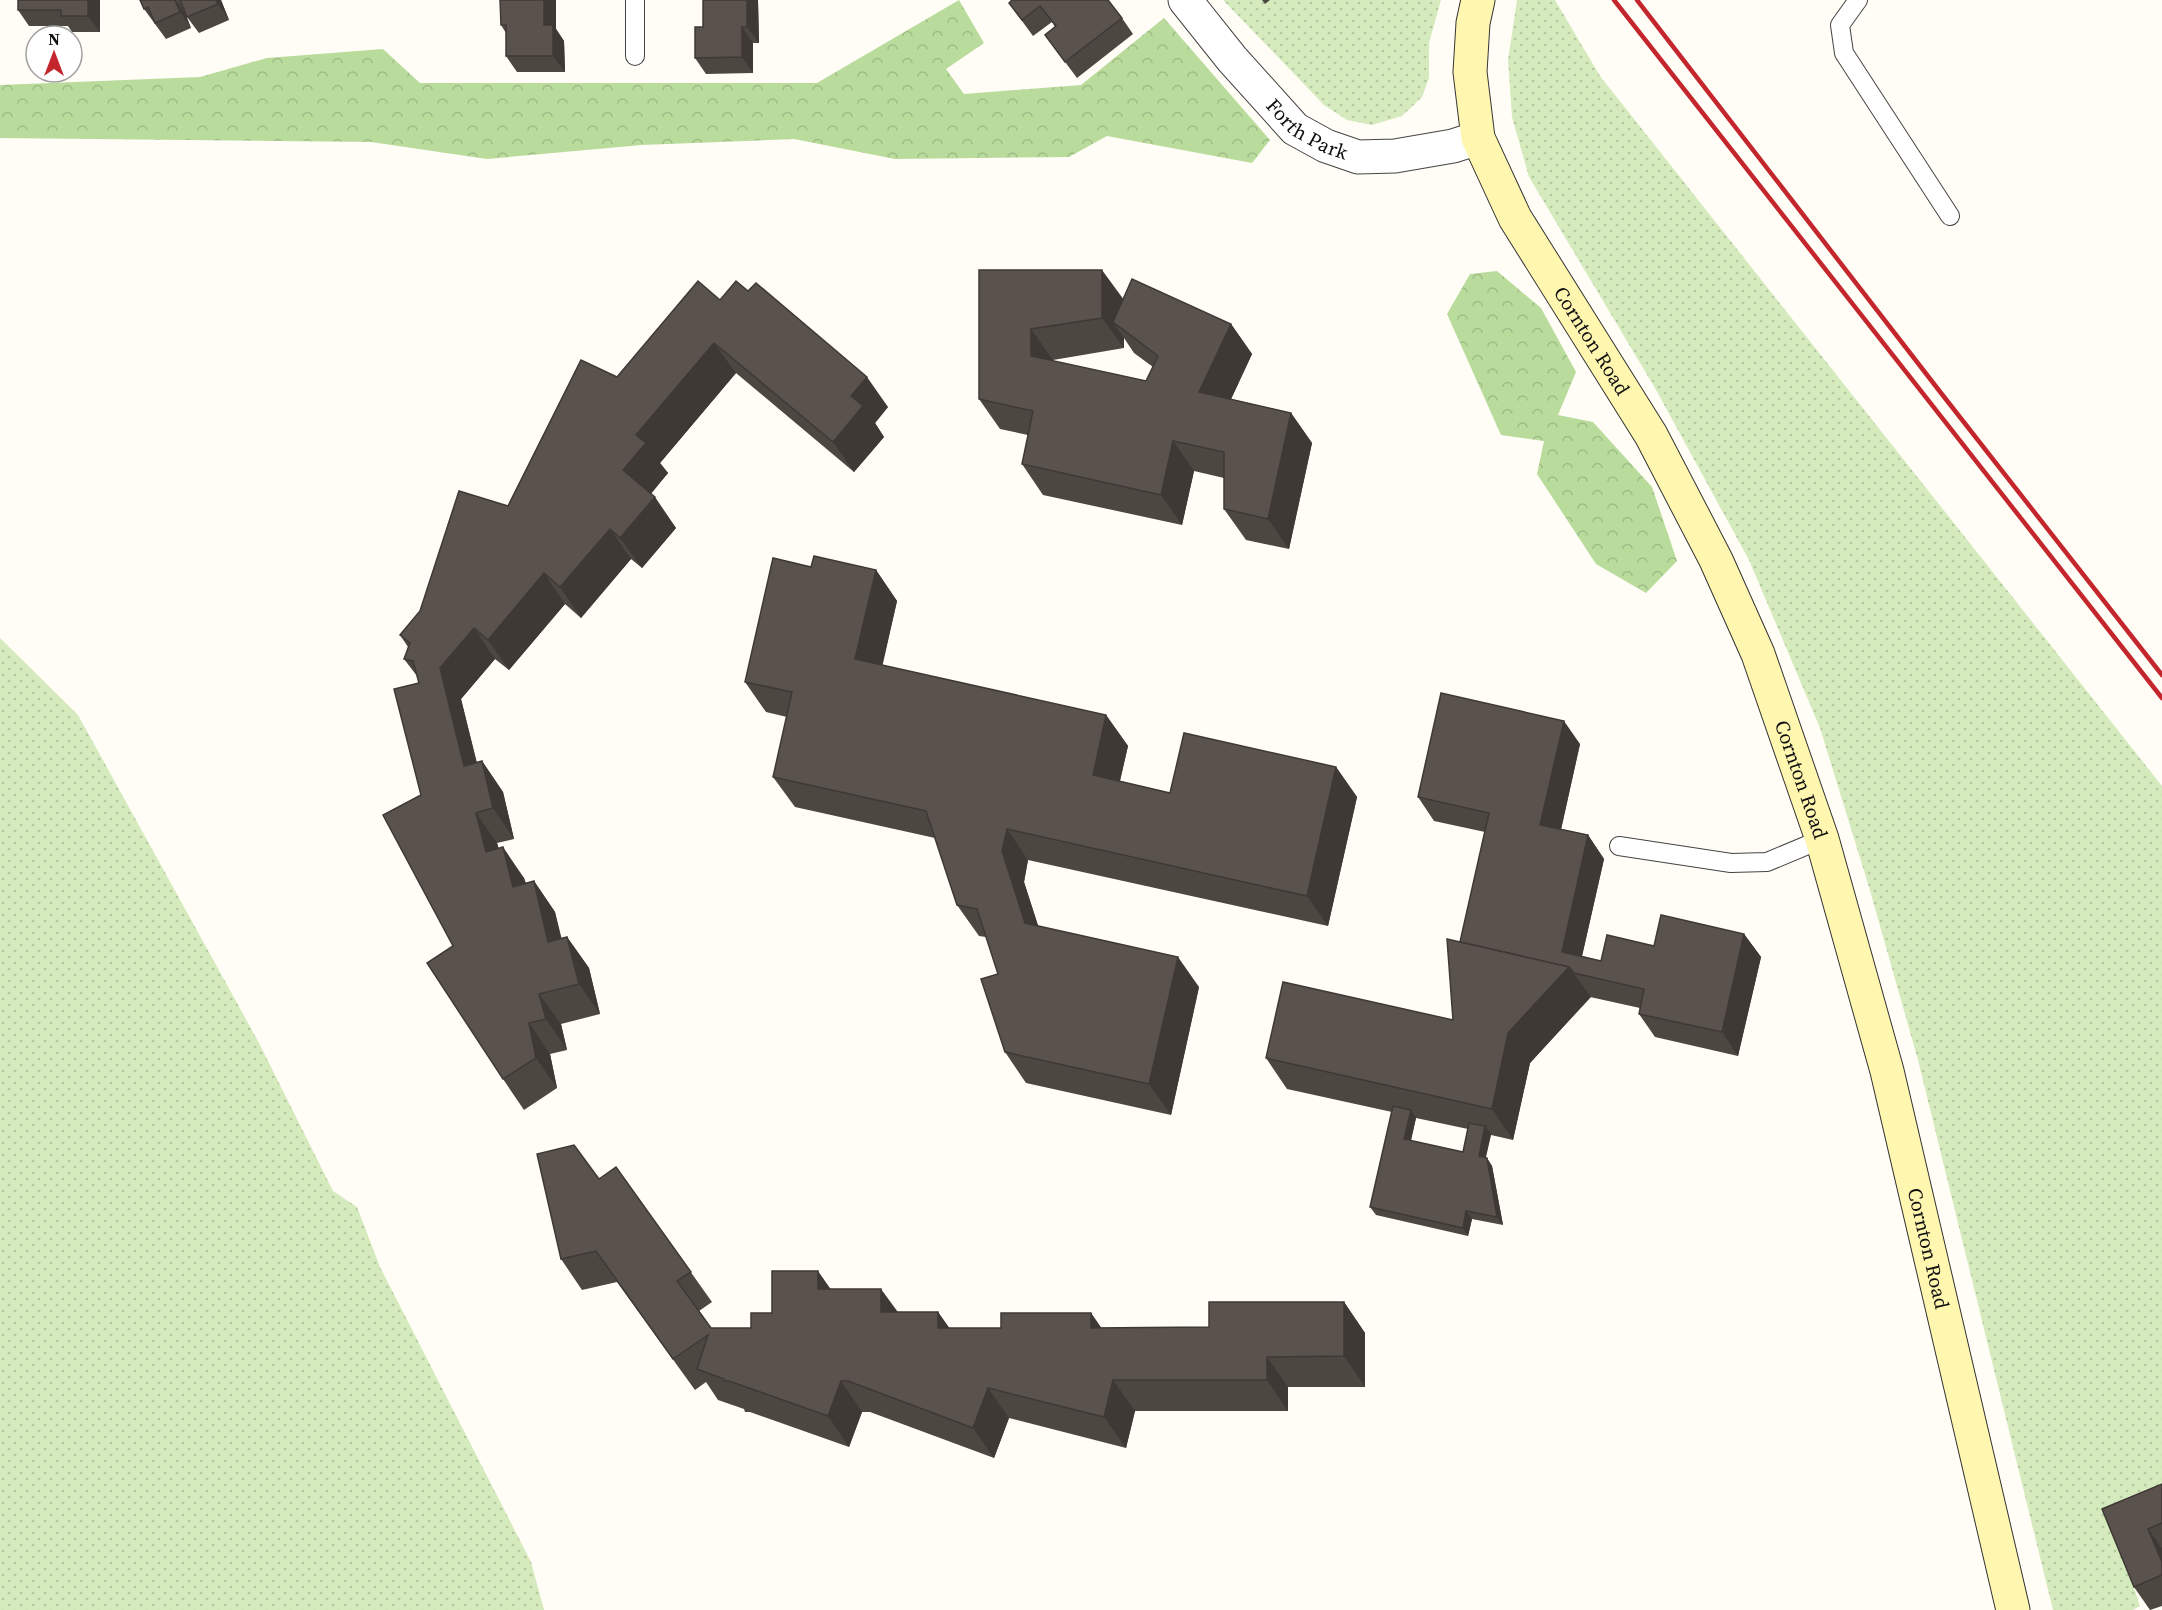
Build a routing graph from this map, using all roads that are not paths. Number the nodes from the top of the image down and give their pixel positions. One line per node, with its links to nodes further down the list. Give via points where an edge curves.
1 (635, 0): 5 (lane)
2 (1185, 0): 6 (street, Forth Park, via 1295,129 1326,146 1359,157 1395,156)
3 (1478, 0): 6 (main road, Cornton Road, via 1470,72)
4 (1858, 0): 7 (lane, via 1840,25 1844,53)
5 (635, 56)
6 (1478, 138): 8 (main road, Cornton Road, via 1515,218 1651,435 1716,560 1758,654)
7 (1950, 216)
8 (1822, 839): 9 (lane, via 1767,862 1731,863); 10 (main road, Cornton Road, via 1887,1071)
9 (1620, 846)
10 (2013, 1610)

